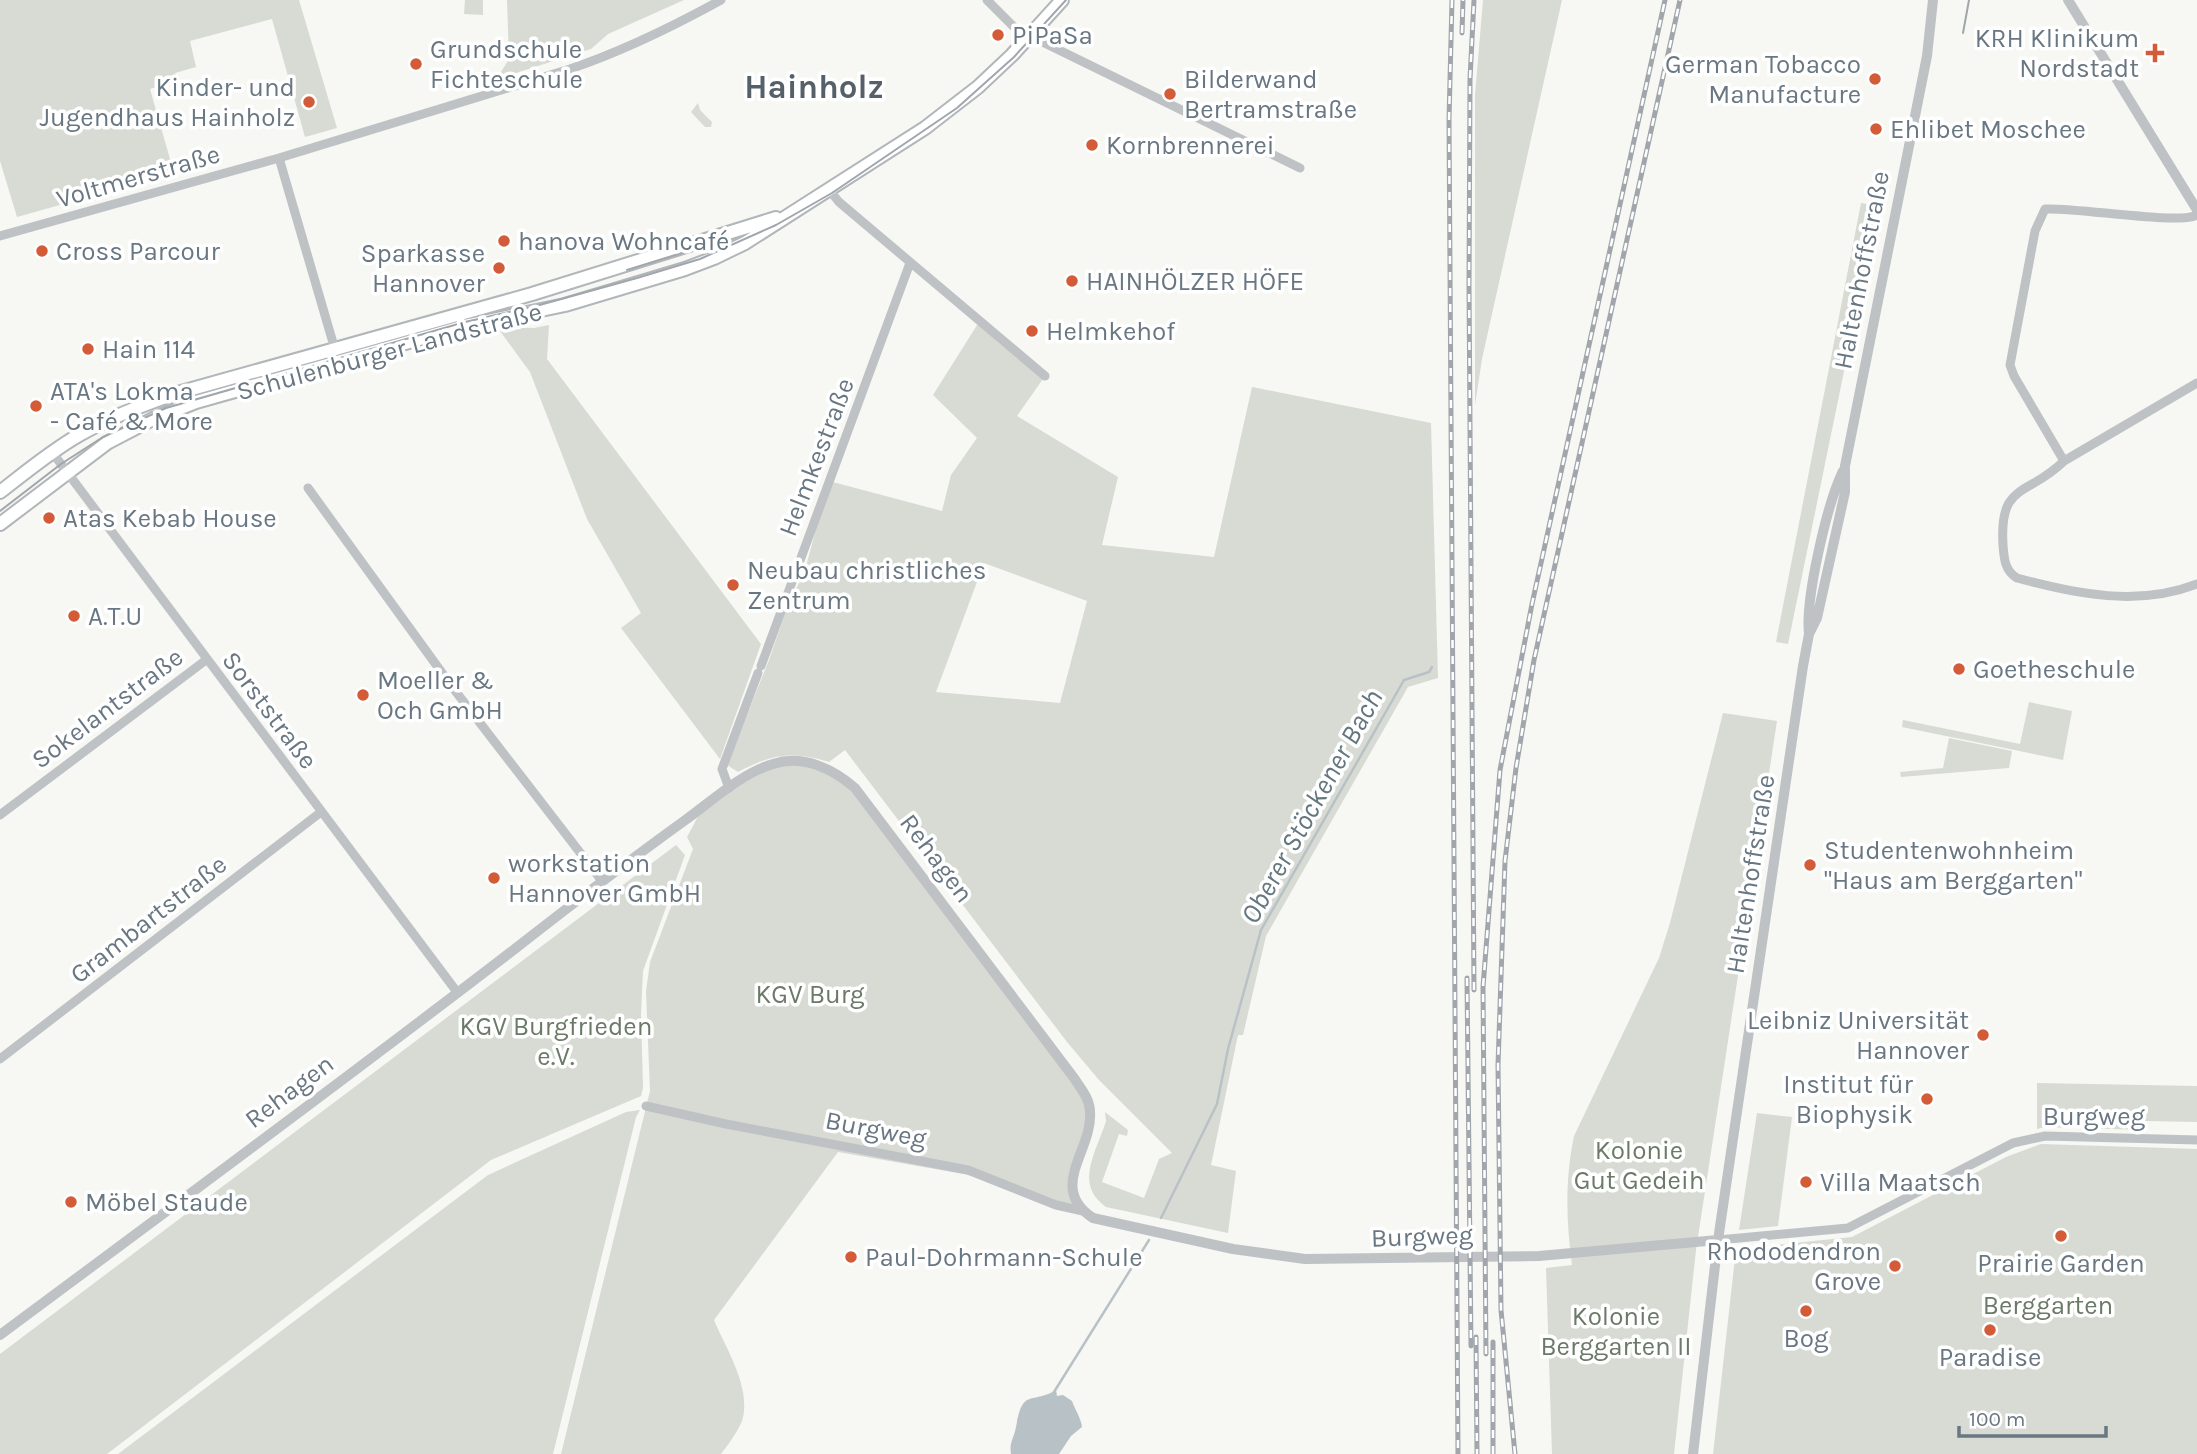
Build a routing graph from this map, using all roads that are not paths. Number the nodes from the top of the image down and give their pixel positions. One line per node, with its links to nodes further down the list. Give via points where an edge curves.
1 (720, 0): 7 (street, Voltmerstraße, via 601,59)
2 (987, 0): 6 (street, via 1016,29)
3 (1062, 0): 6 (main road, Schulenburger Landstraße)
4 (1933, 0): 35 (street, Haltenhoffstraße, via 1927,56 1845,466 1845,492 1817,618 1809,634)
5 (2068, 0): 10 (street)
6 (1031, 37): 8 (street); 9 (main road, Schulenburger Landstraße, via 954,107)
7 (279, 158): 13 (street, Voltmerstraße); 15 (street)
8 (1300, 168)
9 (830, 191): 11 (main road, Schulenburger Landstraße); 14 (street)
10 (2197, 210)
11 (795, 212): 15 (main road, Schulenburger Landstraße); 15 (main road, Schulenburger Landstraße, via 745,243 685,269 565,305)
12 (2197, 215): 19 (street, via 2169,218 2045,209 2035,231 2010,365)
13 (0, 236)
14 (910, 263): 16 (street); 26 (street, Helmkestraße, via 722,769)
15 (337, 356): 18 (main road, Schulenburger Landstraße, via 174,394 80,434); 20 (main road, Schulenburger Landstraße, via 178,409 107,443)
16 (1045, 376)
17 (2197, 383): 19 (street)
18 (52, 452): 20 (street, Sorststraße); 22 (main road, Schulenburger Landstraße)
19 (2064, 461): 24 (street, via 2013,496 2004,510 2003,556 2010,574 2115,597 2148,596)
20 (66, 472): 23 (main road, Schulenburger Landstraße); 25 (street, Sorststraße)
21 (307, 488): 29 (street)
22 (0, 492)
23 (0, 524)
24 (2197, 584)
25 (206, 660): 27 (street, Sorststraße); 28 (street, Sokelantstraße)
26 (729, 788): 29 (street, Rehagen); 34 (street, Rehagen, via 776,762 824,768 855,788 1087,1098 1089,1131 1073,1176 1073,1194)
27 (321, 812): 30 (street, Sorststraße); 31 (street, Grambartstraße)
28 (0, 815)
29 (602, 881): 30 (street, Rehagen)
30 (457, 992): 36 (street, Rehagen)
31 (0, 1059)
32 (646, 1106): 34 (street, Burgweg, via 968,1170)
33 (2197, 1140): 35 (street, Burgweg, via 2045,1136 2013,1143 1848,1228)
34 (1083, 1212): 35 (street, Burgweg, via 1165,1235 1305,1259 1539,1256)
35 (1718, 1240): 37 (street, Haltenhoffstraße)
36 (0, 1335)
37 (1693, 1454)

